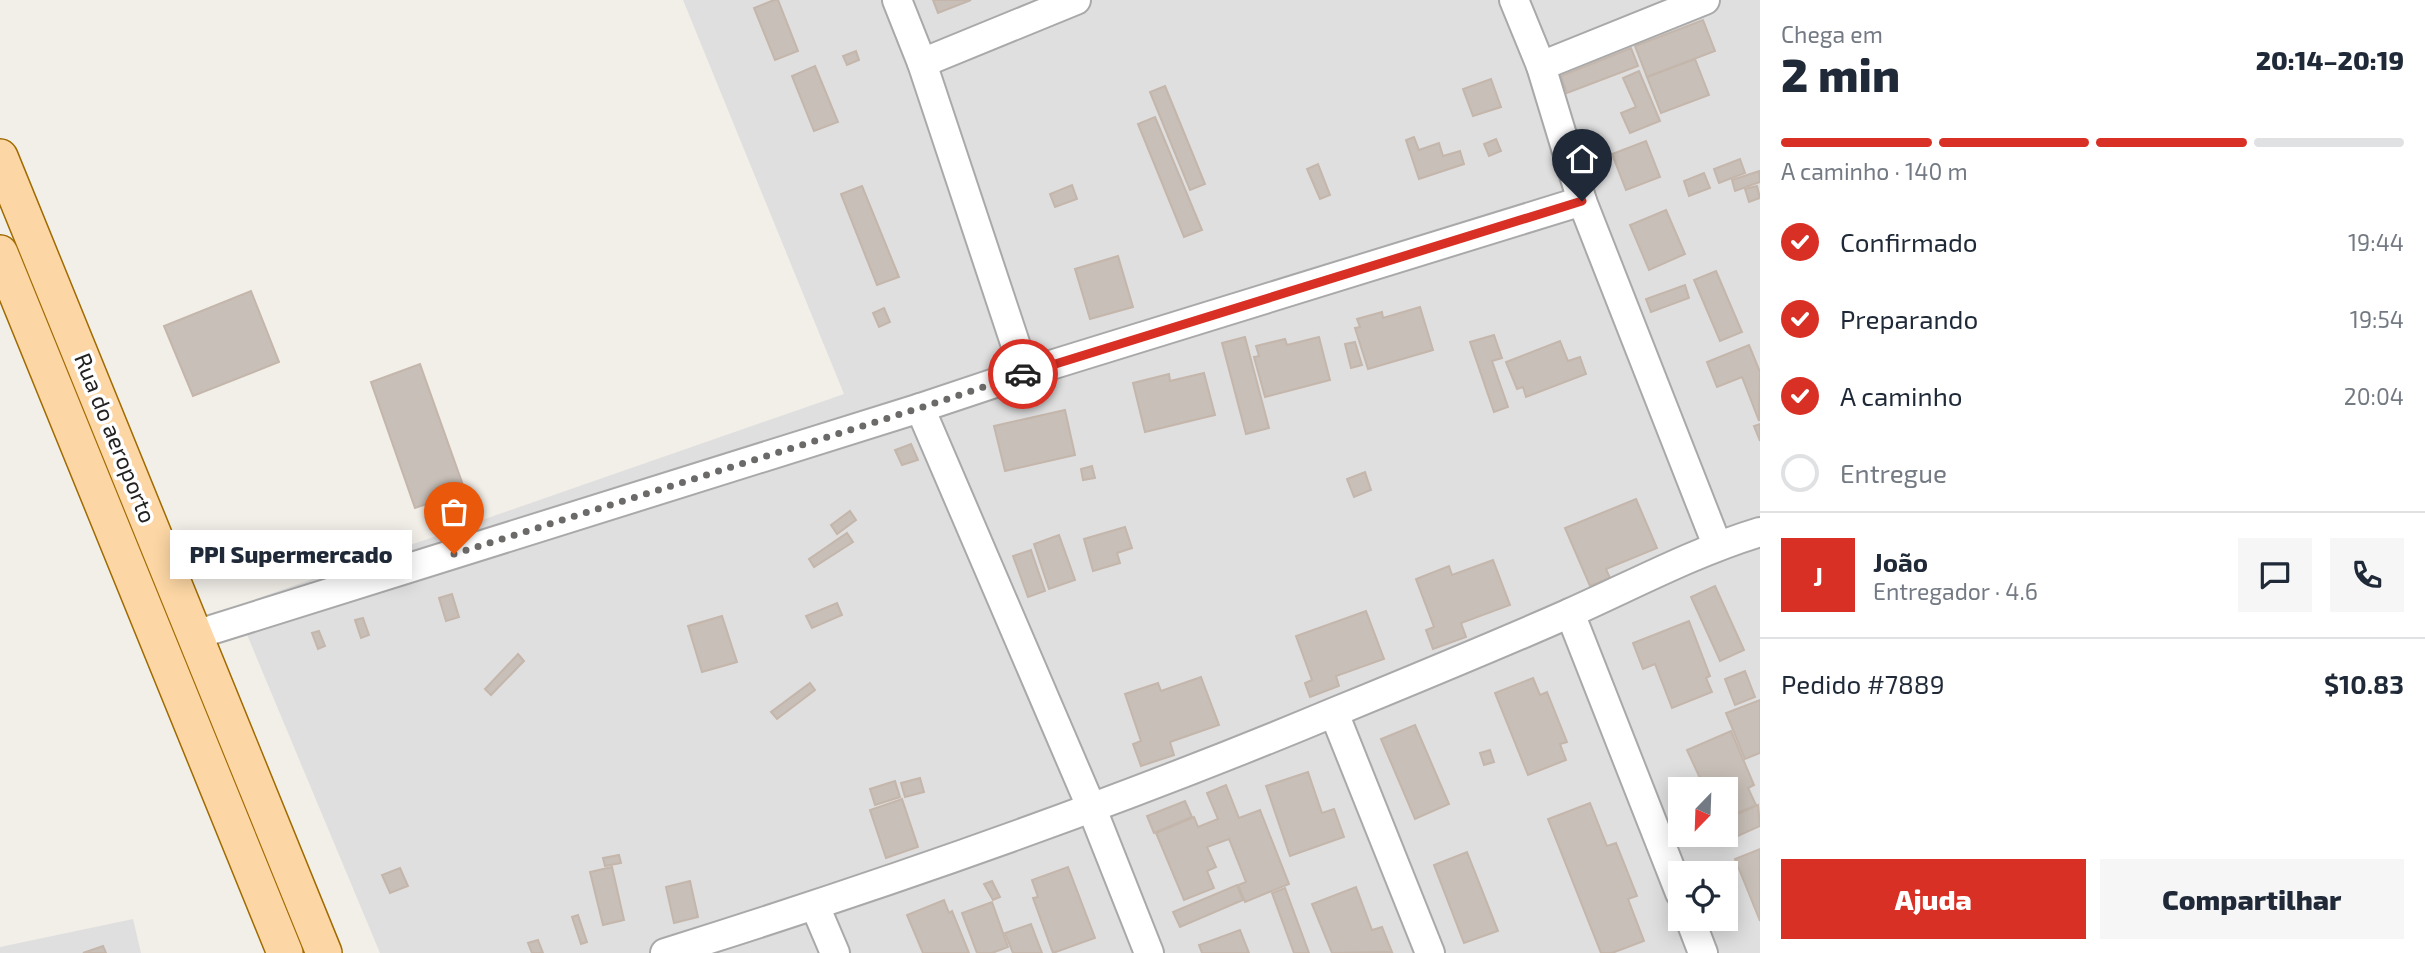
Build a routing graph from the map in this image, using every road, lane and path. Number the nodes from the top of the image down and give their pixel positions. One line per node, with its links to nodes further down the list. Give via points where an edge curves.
1 (897, 0): 5 (street)
2 (1076, 0): 5 (street)
3 (1514, 0): 6 (street)
4 (1704, 0): 6 (street)
5 (922, 63): 10 (street)
6 (1541, 66): 8 (street)
7 (0, 157): 15 (main road, Rua do aeroporto)
8 (1582, 201): 10 (street); 13 (street)
9 (0, 253): 21 (main road, Rua do aeroporto)
10 (1026, 373): 11 (street)
11 (920, 408): 15 (street); 17 (street)
12 (1760, 531): 13 (street)
13 (1717, 545): 14 (street)
14 (1570, 613): 16 (street); 18 (street)
15 (195, 635): 22 (main road, Rua do aeroporto)
16 (1334, 713): 17 (street); 26 (street)
17 (1092, 809): 19 (street); 25 (street)
18 (1668, 863)
19 (816, 906): 23 (street); 24 (street)
20 (1695, 931): 27 (street)
21 (285, 953)
22 (324, 953)
23 (665, 953)
24 (835, 953)
25 (1149, 953)
26 (1430, 953)
27 (1703, 953)

